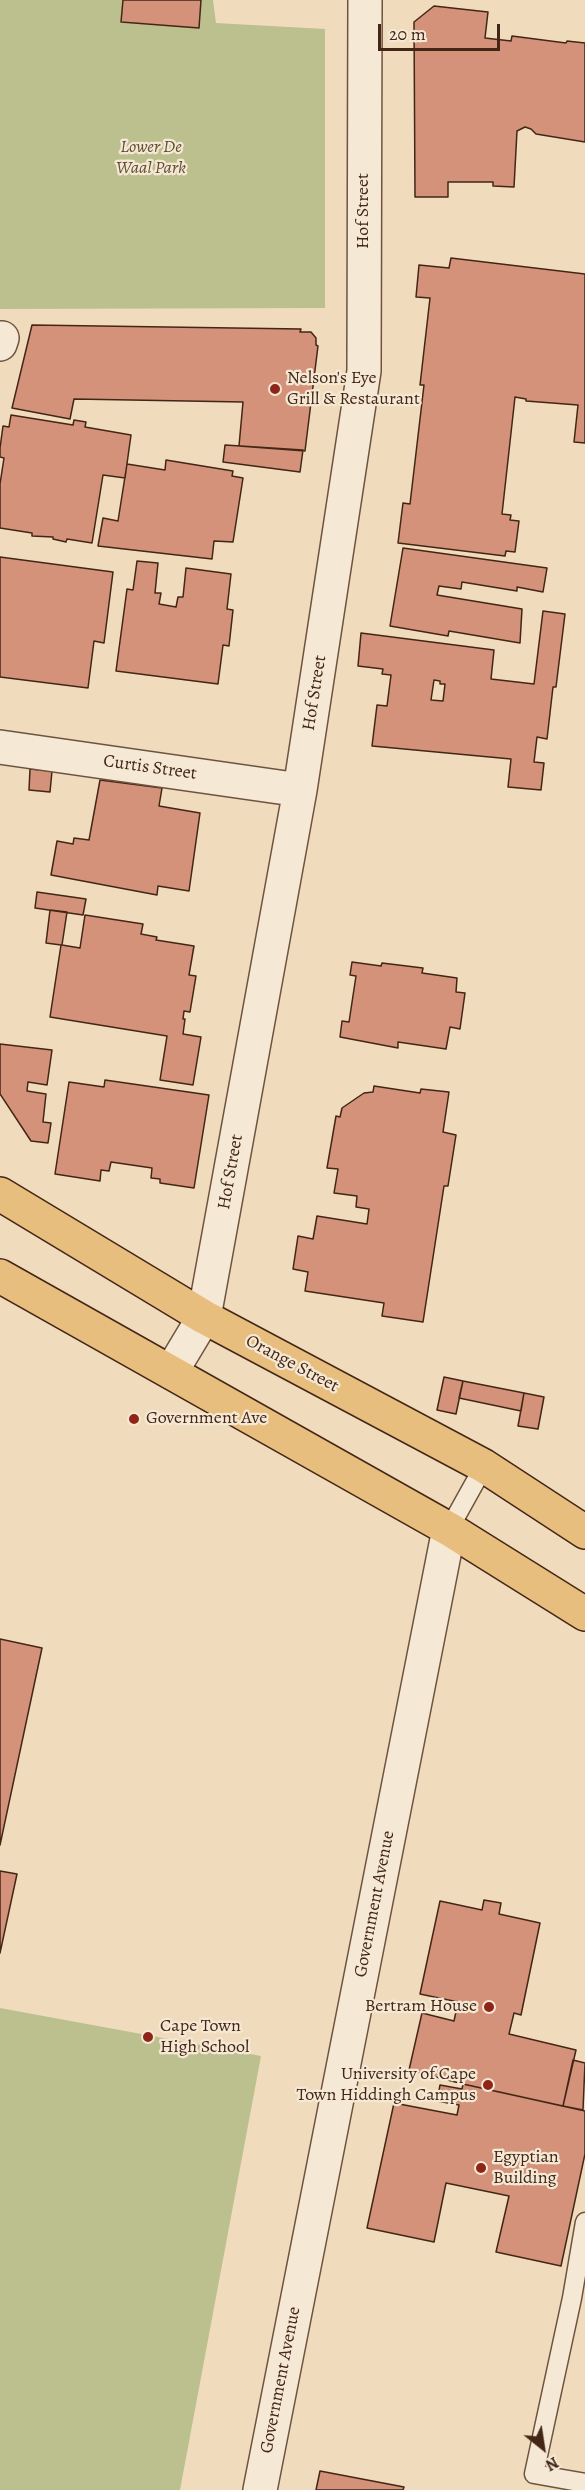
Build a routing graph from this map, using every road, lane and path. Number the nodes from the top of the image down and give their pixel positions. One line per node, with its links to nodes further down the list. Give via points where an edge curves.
1 (365, 0): 3 (street, Hof Street, via 364,371)
2 (0, 747): 3 (street, Curtis Street)
3 (300, 790): 6 (street, Hof Street)
4 (0, 1194): 6 (main road, Orange Street)
5 (0, 1276): 7 (main road)
6 (204, 1317): 7 (street, Hof Street); 8 (main road, Orange Street)
7 (171, 1372): 9 (main road)
8 (484, 1466): 9 (lane, Government Avenue); 10 (main road, Orange Street)
9 (448, 1529): 11 (main road); 14 (street, Government Avenue)
10 (585, 1532)
11 (585, 1614)
12 (585, 2222): 13 (lane, via 534,2474)
13 (585, 2483)
14 (260, 2490)

